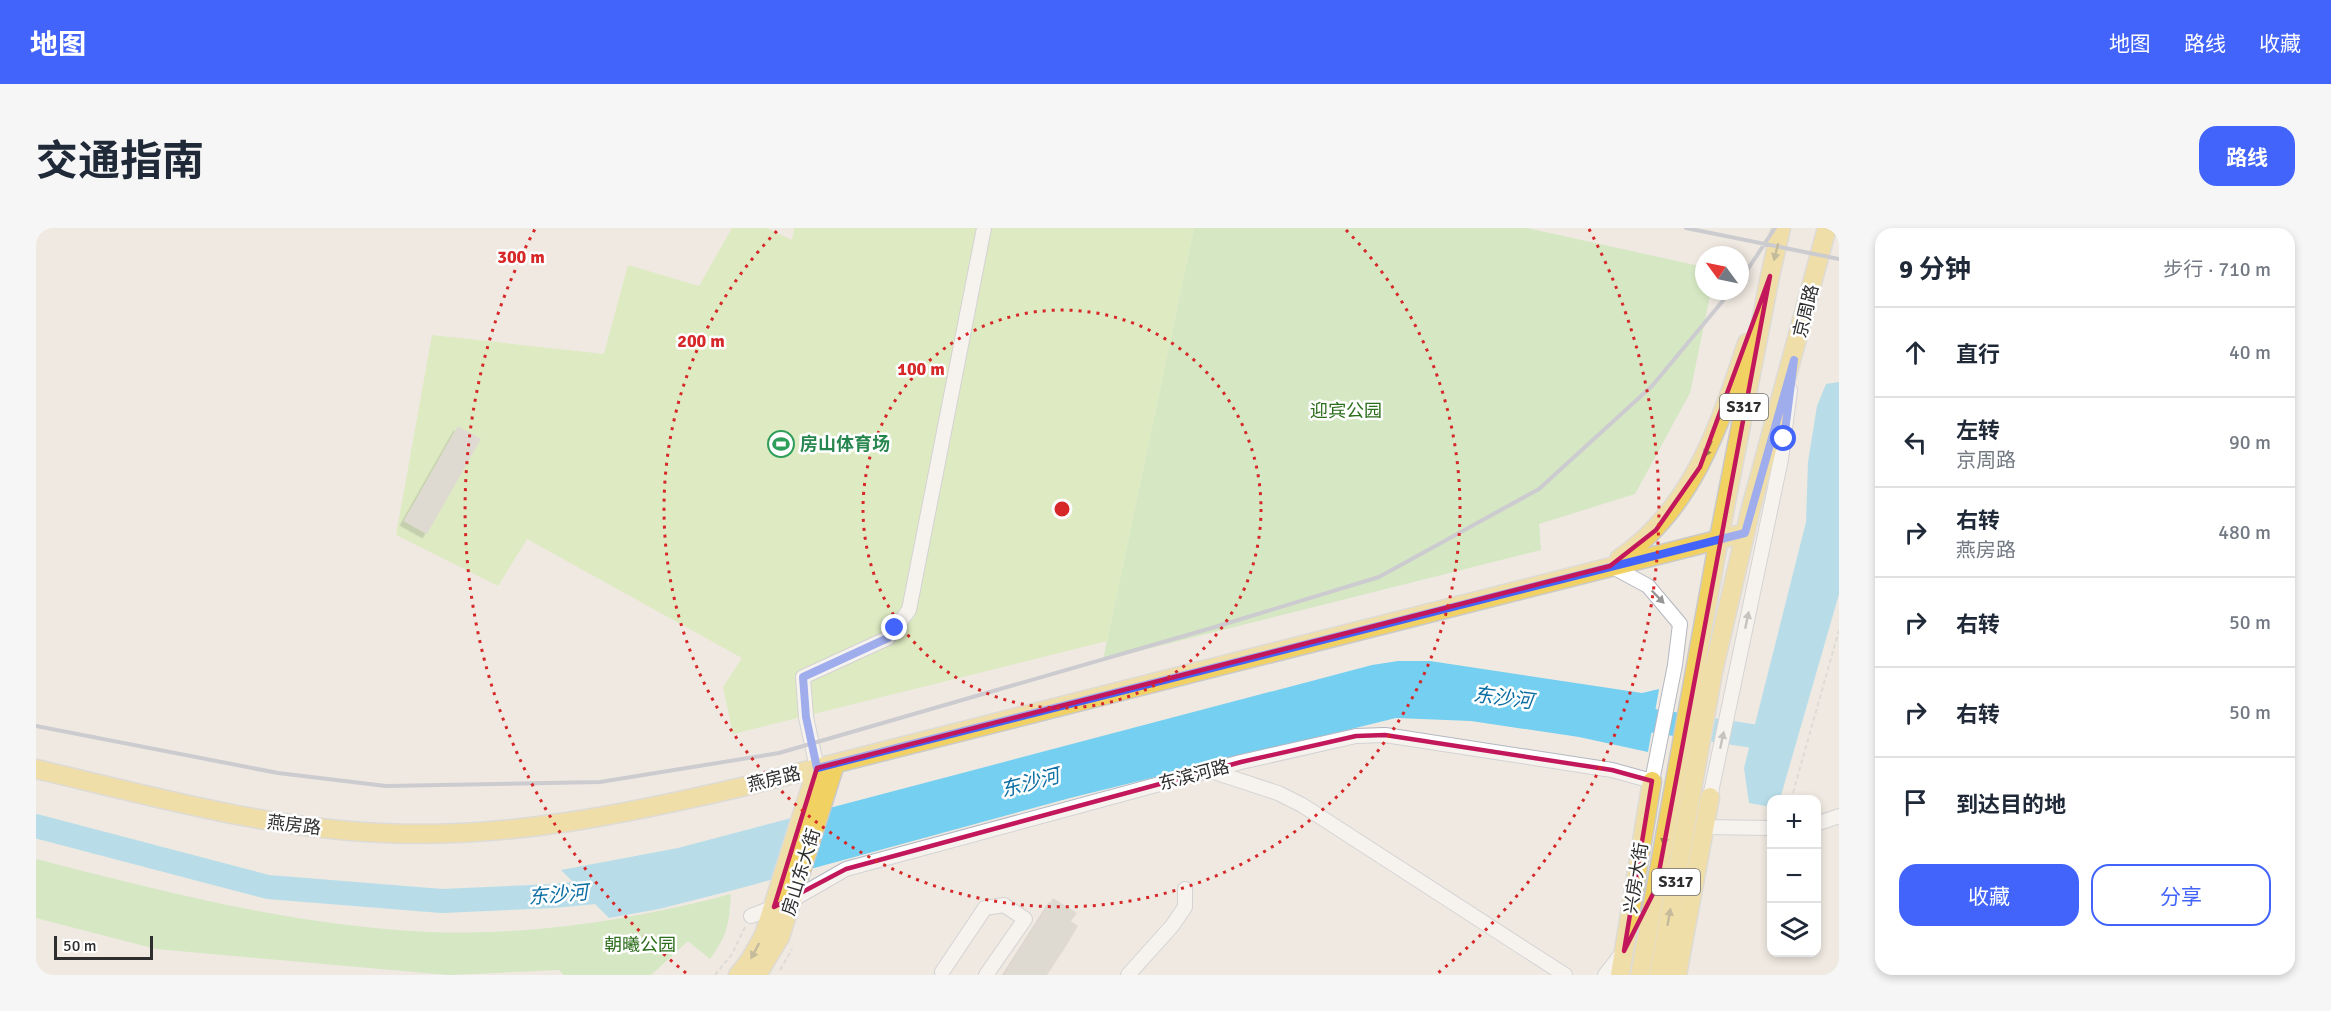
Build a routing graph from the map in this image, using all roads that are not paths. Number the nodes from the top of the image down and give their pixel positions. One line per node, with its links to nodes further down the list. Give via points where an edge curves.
1 (984, 228): 11 (street, via 909,610 888,638 803,677 806,717)
2 (1782, 228): 4 (main road, S317, one-way to 4)
3 (1827, 228): 5 (main road, 京周路 / S317)
4 (1770, 276): 7 (main road, S317); 8 (main road, one-way to 8, via 1723,413 1686,492 1656,530)
5 (1794, 360): 6 (main road, 京周路 / S317); 16 (street, one-way to 5, via 1781,459)
6 (1745, 533): 7 (main road, 燕房路); 10 (main road, 京周路 / S317)
7 (1719, 538): 8 (main road, 燕房路); 10 (main road, S317)
8 (1610, 566): 9 (street, one-way to 9, via 1648,586); 11 (main road, 燕房路)
9 (1680, 624): 10 (street); 14 (street, via 1676,665)
10 (1702, 665): 15 (main road)
11 (826, 766): 12 (main road, 燕房路, via 582,822 506,831 384,834 256,820); 21 (main road, 房山东大街)
12 (36, 769)
13 (1210, 771): 14 (street, 东滨河路, via 1356,736 1385,735 1612,770); 24 (street, 东滨河路, via 846,869); 33 (street, via 1302,805)
14 (1652, 782): 27 (main road, 兴房大街 / S317)
15 (1685, 793): 19 (main road); 22 (main road, 兴房大街 / S317, one-way to 22); 37 (main road, S317, one-way to 15)
16 (1710, 797): 19 (main road, S317)
17 (1839, 816): 18 (street)
18 (1821, 822)
19 (1705, 827): 20 (street); 38 (main road, S317)
20 (1767, 828)
21 (790, 882): 24 (main road, 房山东大街); 25 (main road, 房山东大街)
22 (1656, 888): 27 (main road); 36 (main road, 兴房大街 / S317)
23 (1185, 889): 32 (street, via 1185,907)
24 (792, 900): 25 (street, 东滨河路); 30 (main road, 房山东大街, via 780,937)
25 (774, 907): 26 (street, 东滨河路); 29 (main road, 房山东大街, one-way to 29, via 759,943)
26 (751, 916)
27 (1624, 951): 34 (street); 35 (main road, 兴房大街 / S317)
28 (942, 972): 31 (street, via 985,908 1004,904 1025,920)
29 (738, 975)
30 (757, 975)
31 (986, 975)
32 (1128, 975)
33 (1564, 975)
34 (1605, 975)
35 (1620, 975)
36 (1640, 975)
37 (1659, 975)
38 (1677, 975)

